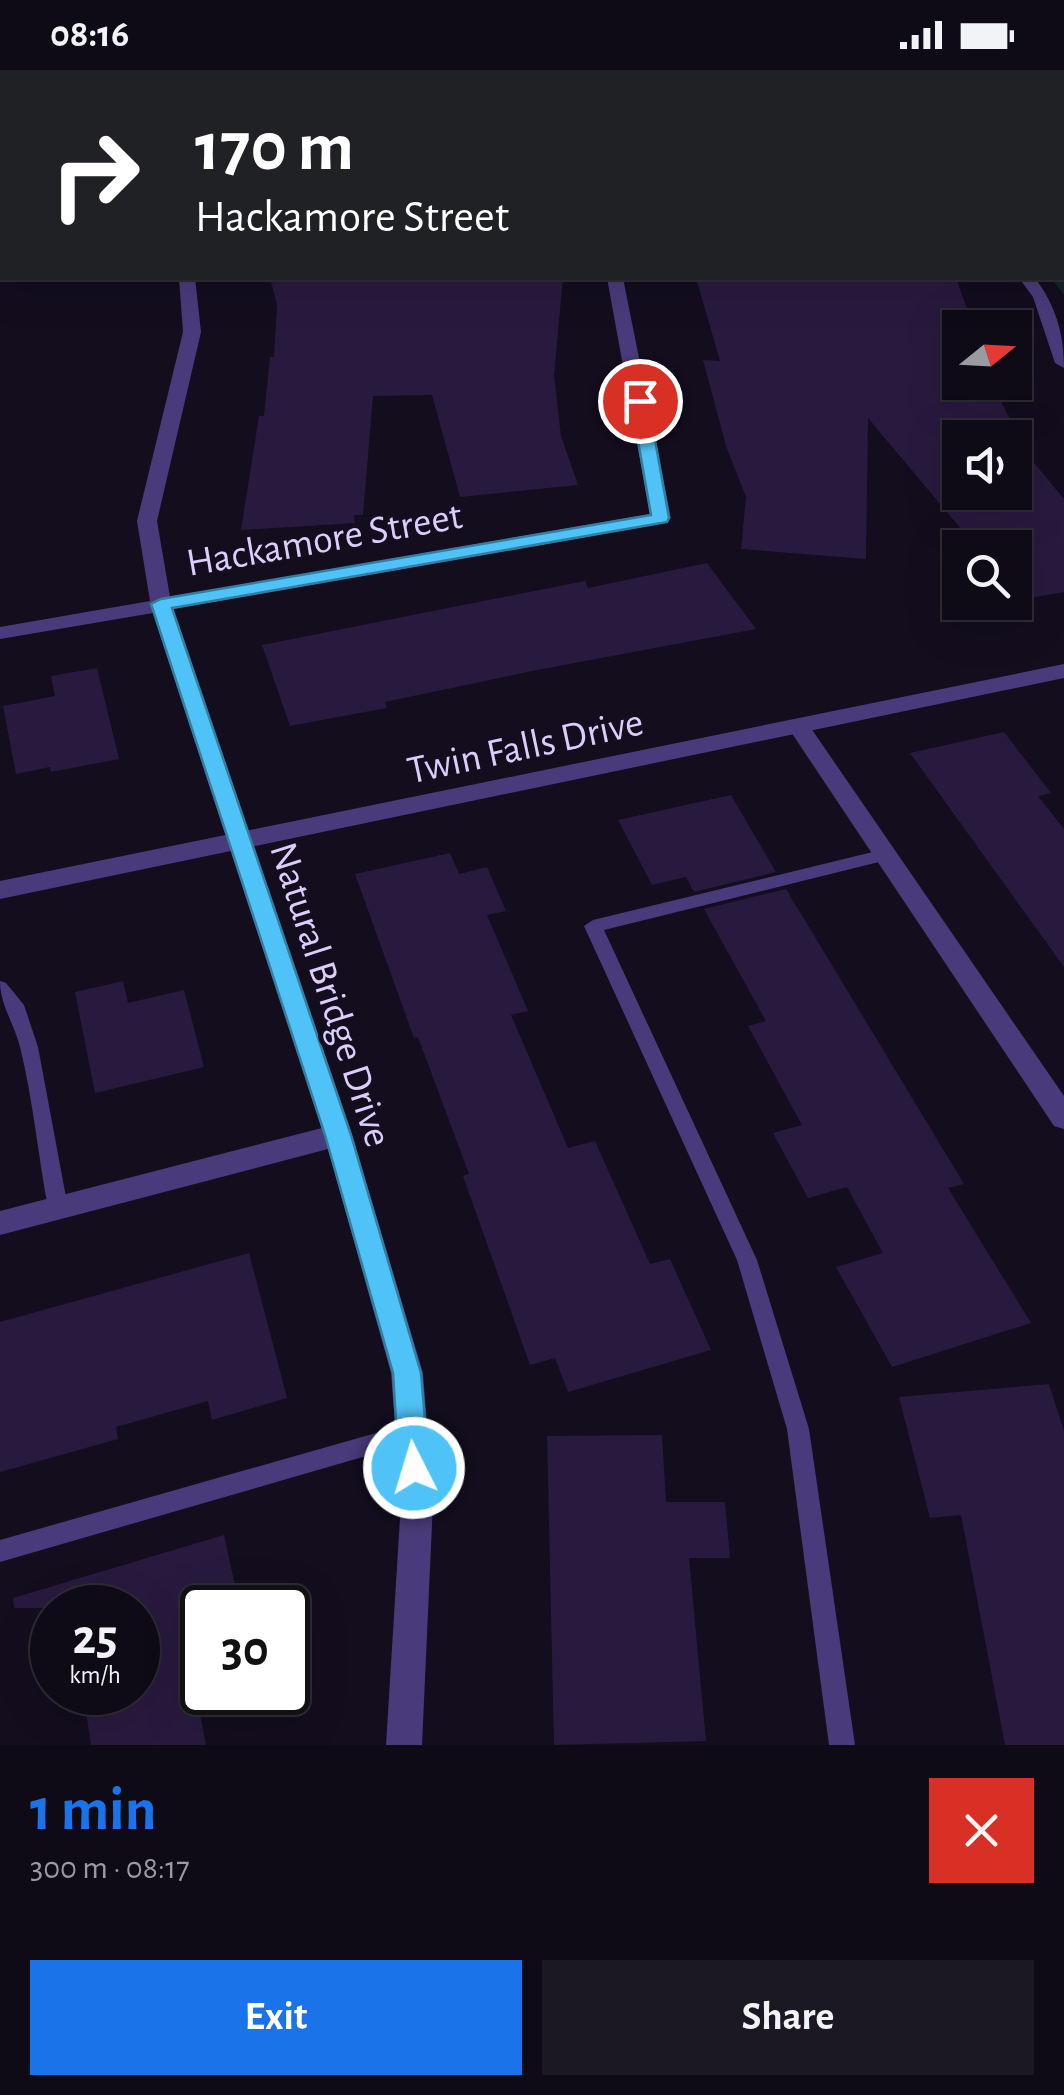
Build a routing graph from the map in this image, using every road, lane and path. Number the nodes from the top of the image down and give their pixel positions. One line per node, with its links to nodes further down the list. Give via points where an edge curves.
1 (187, 280): 5 (street, Natural Bridge Drive, via 192,332 147,521)
2 (615, 280): 5 (street, Hackamore Street, via 660,518)
3 (1028, 280): 4 (street)
4 (1064, 363)
5 (161, 604): 6 (street, Hackamore Street); 9 (street, Natural Bridge Drive)
6 (0, 633)
7 (1064, 671): 8 (street, Twin Falls Drive)
8 (798, 726): 9 (street, Twin Falls Drive); 10 (street)
9 (240, 842): 11 (street, Twin Falls Drive); 14 (street, Natural Bridge Drive)
10 (885, 855): 13 (street); 20 (lane, via 593,926 747,1260 776,1354 798,1430)
11 (0, 890)
12 (0, 988): 15 (lane, via 17,1010 29,1047)
13 (1064, 1118)
14 (338, 1135): 15 (street); 17 (street, Natural Bridge Drive, via 407,1373)
15 (58, 1208): 16 (street)
16 (0, 1222)
17 (412, 1433): 18 (lane); 19 (street, Natural Bridge Drive, via 417,1502)
18 (0, 1551)
19 (404, 1745)
20 (842, 1745)

